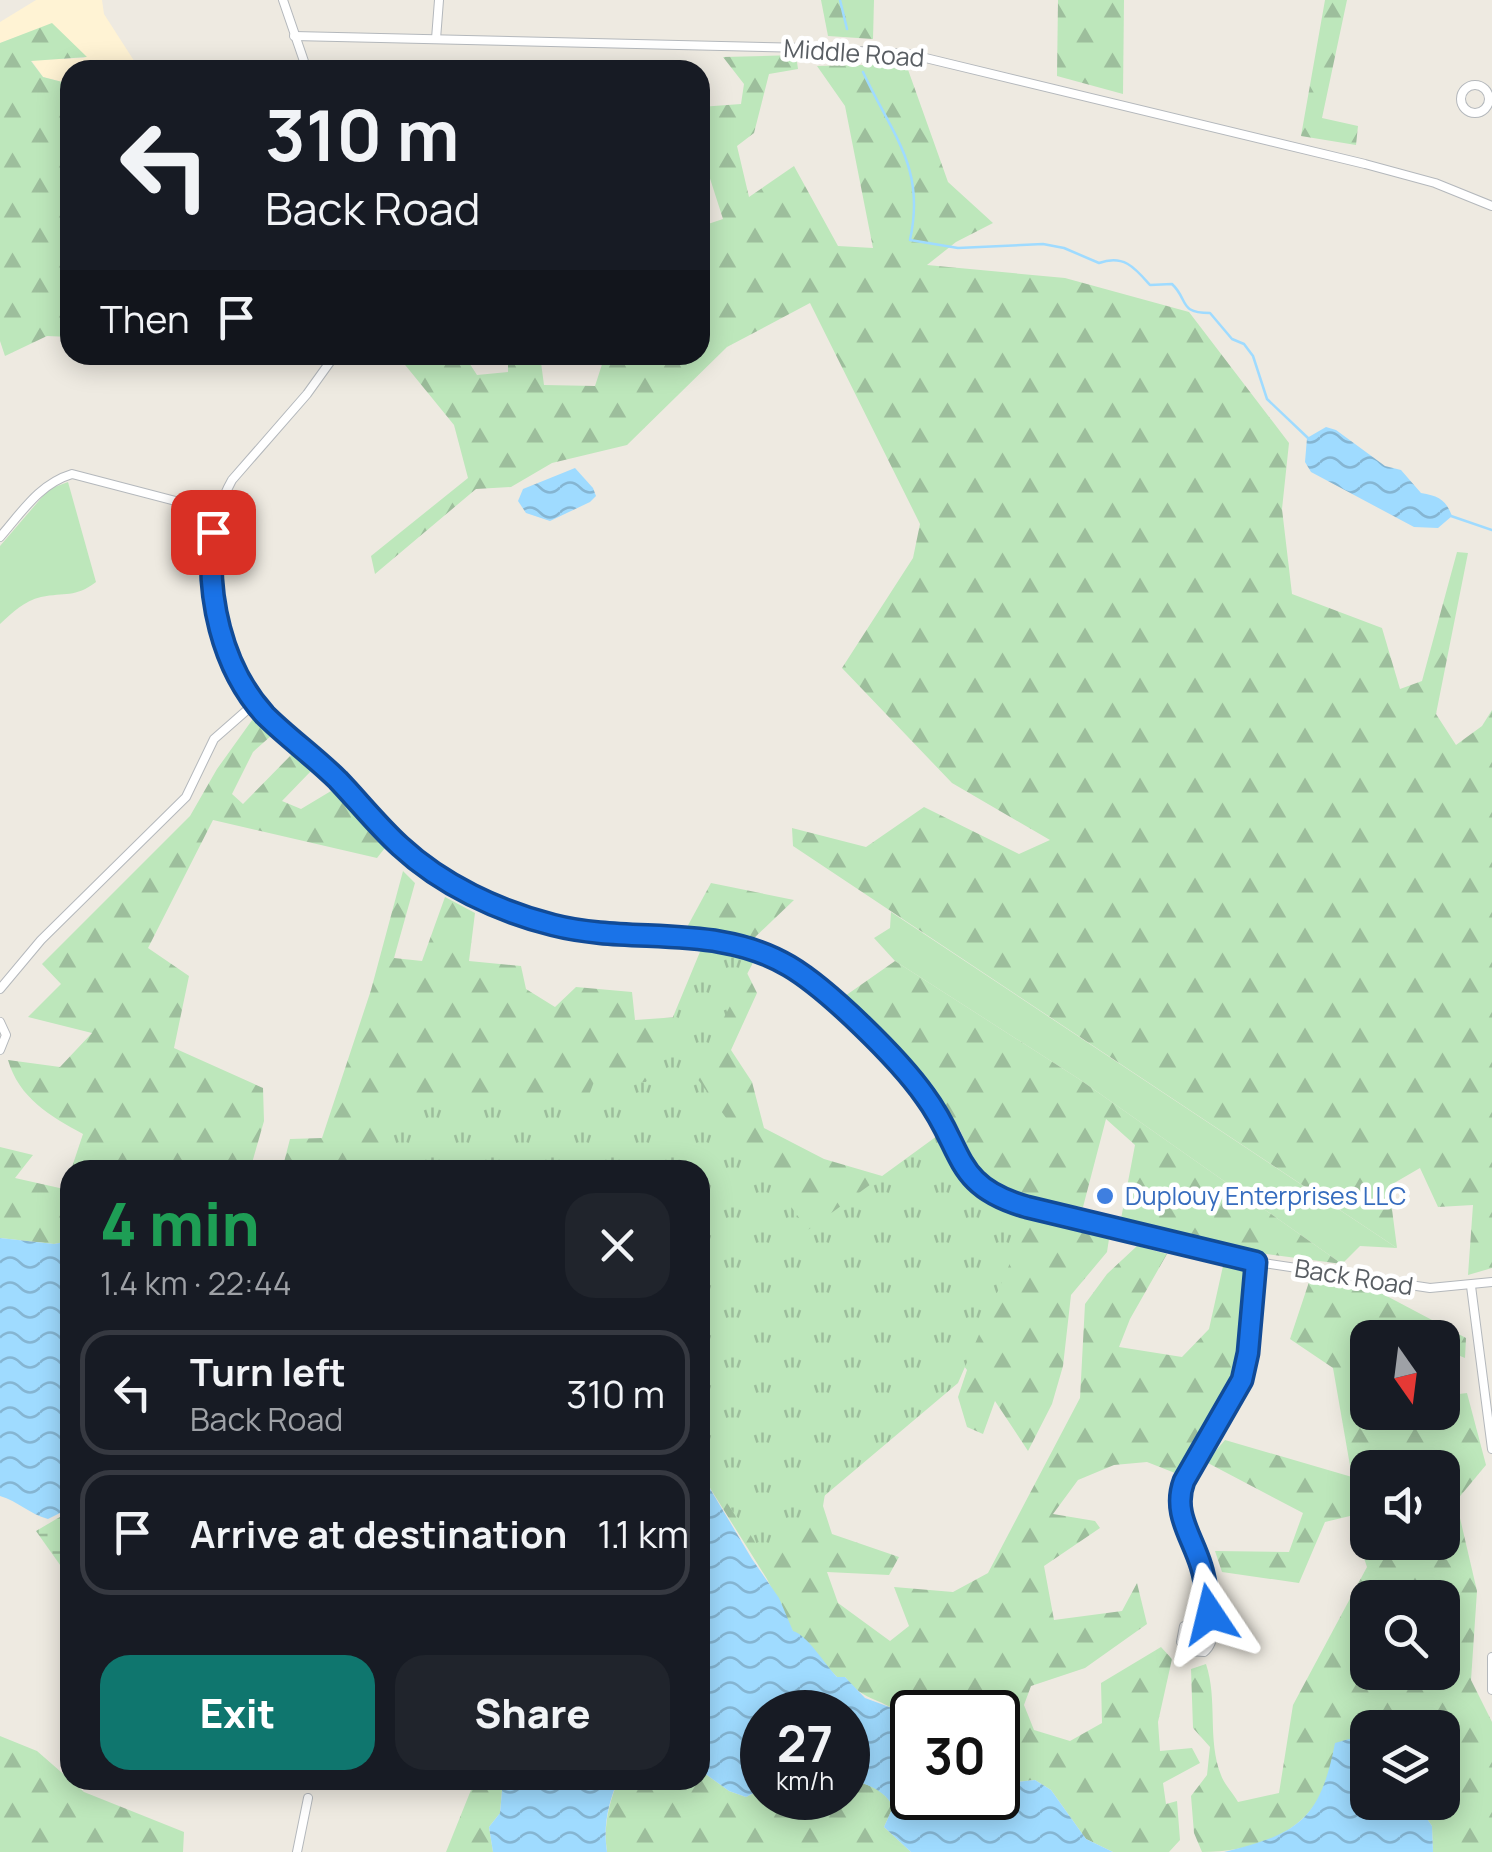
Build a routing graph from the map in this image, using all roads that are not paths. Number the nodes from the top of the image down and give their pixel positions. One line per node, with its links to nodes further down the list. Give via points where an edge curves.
1 (283, 0): 3 (street)
2 (439, 0): 4 (street)
3 (294, 36): 4 (street, Middle Road); 5 (street)
4 (436, 39): 6 (street, Middle Road, via 929,56 1404,174)
5 (303, 60)
6 (1492, 206)
7 (328, 365): 8 (street, Back Road, via 245,462)
8 (218, 512): 9 (street, via 72,474 39,492); 10 (street, Back Road, via 210,559 216,614)
9 (0, 537)
10 (255, 703): 12 (street, via 214,739 192,788); 16 (street, Back Road, via 401,847 460,889 554,925 704,939 790,966 910,1076 970,1178 992,1195)
11 (145, 815): 12 (street)
12 (156, 826): 13 (street)
13 (0, 989)
14 (0, 1022): 15 (street, via 6,1035)
15 (0, 1050)
16 (1256, 1262): 18 (street, Back Road, via 1411,1286); 20 (street, via 1242,1380 1179,1499)
17 (1492, 1282): 18 (street, Back Road)
18 (1470, 1286): 19 (street)
19 (1492, 1449)
20 (1211, 1618): 20 (street, via 1212,1645 1188,1651 1180,1637 1184,1626)
21 (1492, 1657): 22 (street)
22 (1492, 1690)
23 (308, 1798): 24 (street)
24 (297, 1852)

